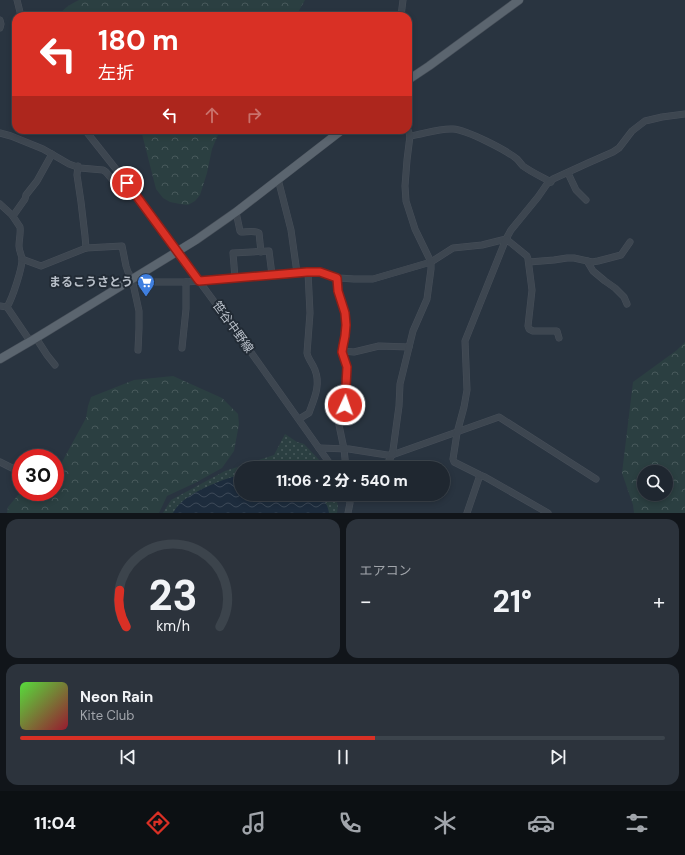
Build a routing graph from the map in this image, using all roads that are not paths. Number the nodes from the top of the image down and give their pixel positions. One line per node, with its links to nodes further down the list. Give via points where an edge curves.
1 (17, 0): 4 (street)
2 (403, 0): 5 (street)
3 (519, 0): 8 (main road)
4 (21, 12)
5 (402, 12)
6 (0, 20): 7 (street)
7 (0, 28)
8 (412, 77)
9 (685, 114): 17 (street, via 644,121 632,131 619,148)
10 (0, 133): 15 (street)
11 (412, 133): 19 (street, via 457,130 508,153)
12 (88, 134): 20 (street, 笹谷中野線)
13 (337, 134): 18 (main road)
14 (409, 134): 32 (street, via 406,200 415,229)
15 (52, 154): 16 (street); 24 (street)
16 (78, 166): 20 (street, via 103,170 120,187); 27 (street)
17 (568, 173): 19 (street); 21 (street, via 576,190)
18 (278, 180): 23 (main road); 35 (street, via 292,230)
19 (550, 182): 25 (street)
20 (127, 183): 28 (street, 笹谷中野線)
21 (586, 200)
22 (0, 204): 24 (street)
23 (236, 212): 28 (main road); 29 (street, via 241,232 259,233)
24 (13, 216): 30 (street, via 21,229 19,247)
25 (506, 239): 32 (street, via 453,248); 33 (street, via 527,256); 54 (street, via 465,341 467,390)
26 (630, 242): 31 (street, via 622,255)
27 (86, 248): 30 (street, via 41,266); 37 (street, via 122,246 128,272)
28 (178, 252): 37 (main road); 40 (street, 笹谷中野線)
29 (261, 252): 36 (street, via 269,251); 38 (street, via 233,253)
30 (22, 259): 44 (street, via 16,288)
31 (587, 261): 33 (street, via 567,258); 42 (street, via 593,271 624,297)
32 (431, 262): 39 (street, via 373,279); 47 (street, via 427,299)
33 (529, 262): 45 (street, via 532,290 529,329 557,331)
34 (308, 272): 35 (street); 39 (street, via 320,272); 53 (street, via 310,313 307,353 316,371 318,383 309,413)
35 (297, 273): 36 (street)
36 (272, 275): 38 (street)
37 (134, 278): 41 (street, via 151,282); 46 (main road); 49 (street, via 139,311)
38 (235, 278): 40 (street)
39 (337, 278): 50 (street, via 346,325)
40 (199, 281): 41 (street); 53 (street, 笹谷中野線)
41 (186, 282): 48 (street)
42 (627, 304)
43 (0, 306): 44 (street)
44 (7, 307): 46 (street)
45 (559, 338)
46 (33, 340): 51 (main road); 52 (street)
47 (409, 347): 50 (street, via 379,346 354,352); 57 (street, via 400,384)
48 (182, 348)
49 (138, 350)
50 (342, 351): 56 (street, via 347,367 345,411 339,425)
51 (0, 359)
52 (55, 365)
53 (299, 419): 55 (street, 笹谷中野線)
54 (457, 433): 57 (street); 63 (street, via 454,462); 64 (street, via 499,417)
55 (319, 448): 56 (street); 58 (street, 笹谷中野線)
56 (344, 449): 57 (street); 59 (street)
57 (392, 455): 60 (street)
58 (329, 461)
59 (345, 461)
60 (389, 461)
61 (0, 462): 62 (street)
62 (12, 468)
63 (480, 475): 67 (street); 68 (street)
64 (596, 479)
65 (350, 501): 66 (street)
66 (348, 513)
67 (467, 513)
68 (548, 513)

